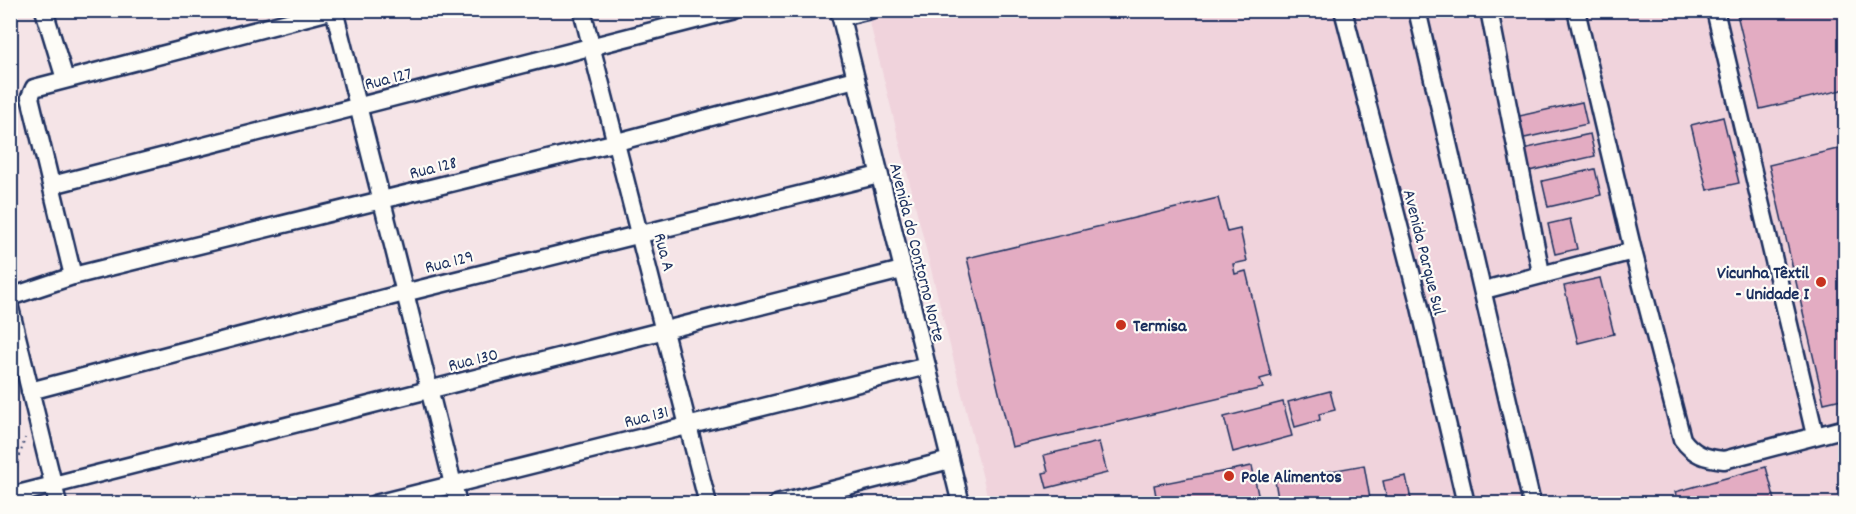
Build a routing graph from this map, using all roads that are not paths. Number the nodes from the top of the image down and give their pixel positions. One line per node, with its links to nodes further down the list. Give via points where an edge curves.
1 (44, 10): 13 (street)
2 (334, 10): 13 (street); 15 (street)
3 (582, 10): 12 (street, Rua A)
4 (734, 10): 12 (street, Rua 127)
5 (870, 10): 11 (street)
6 (1343, 10): 46 (street, Avenida Parque Sul)
7 (1417, 10): 25 (street)
8 (1489, 10): 23 (street)
9 (1576, 10): 21 (street)
10 (1715, 10): 35 (street)
11 (840, 14): 14 (street, Avenida do Contorno Norte)
12 (591, 46): 15 (street, Rua 127); 16 (street, Rua A)
13 (65, 79): 18 (street, via 40,85 31,91 30,97)
14 (855, 79): 16 (street, Rua 128); 17 (street, Avenida do Contorno Norte)
15 (357, 106): 18 (street, Rua 127); 19 (street)
16 (617, 142): 19 (street, Rua 128); 20 (street, Rua A)
17 (879, 175): 20 (street, Rua 129); 22 (street, Avenida do Contorno Norte)
18 (52, 185): 24 (street)
19 (380, 200): 24 (street, Rua 128); 26 (street)
20 (640, 234): 26 (street, Rua 129); 29 (street, Rua A)
21 (1633, 251): 23 (street); 35 (street, via 1677,426 1691,451 1705,458 1724,460)
22 (902, 270): 29 (street, Rua 130); 30 (street, Avenida do Contorno Norte)
23 (1541, 273): 25 (street)
24 (73, 276): 27 (street, Rua 128)
25 (1484, 290): 47 (street)
26 (404, 293): 31 (street); 32 (street, Rua 129)
27 (15, 295)
28 (10, 308): 32 (street)
29 (666, 331): 31 (street, Rua 130); 33 (street, Rua A)
30 (927, 366): 33 (street, Rua 131); 36 (street, Avenida do Contorno Norte)
31 (430, 389): 37 (street, Rua 130); 38 (street)
32 (30, 391): 37 (street)
33 (689, 425): 38 (street, Rua 131); 43 (street, Rua A)
34 (1845, 428): 35 (street)
35 (1815, 435)
36 (950, 460): 44 (street); 45 (street, Avenida do Contorno Norte)
37 (53, 484): 39 (street, Rua 130); 40 (street)
38 (453, 484): 41 (street, Rua 131); 42 (street)
39 (10, 496)
40 (58, 504)
41 (375, 504)
42 (458, 504)
43 (708, 504)
44 (777, 504)
45 (962, 504)
46 (1466, 504)
47 (1532, 504)

